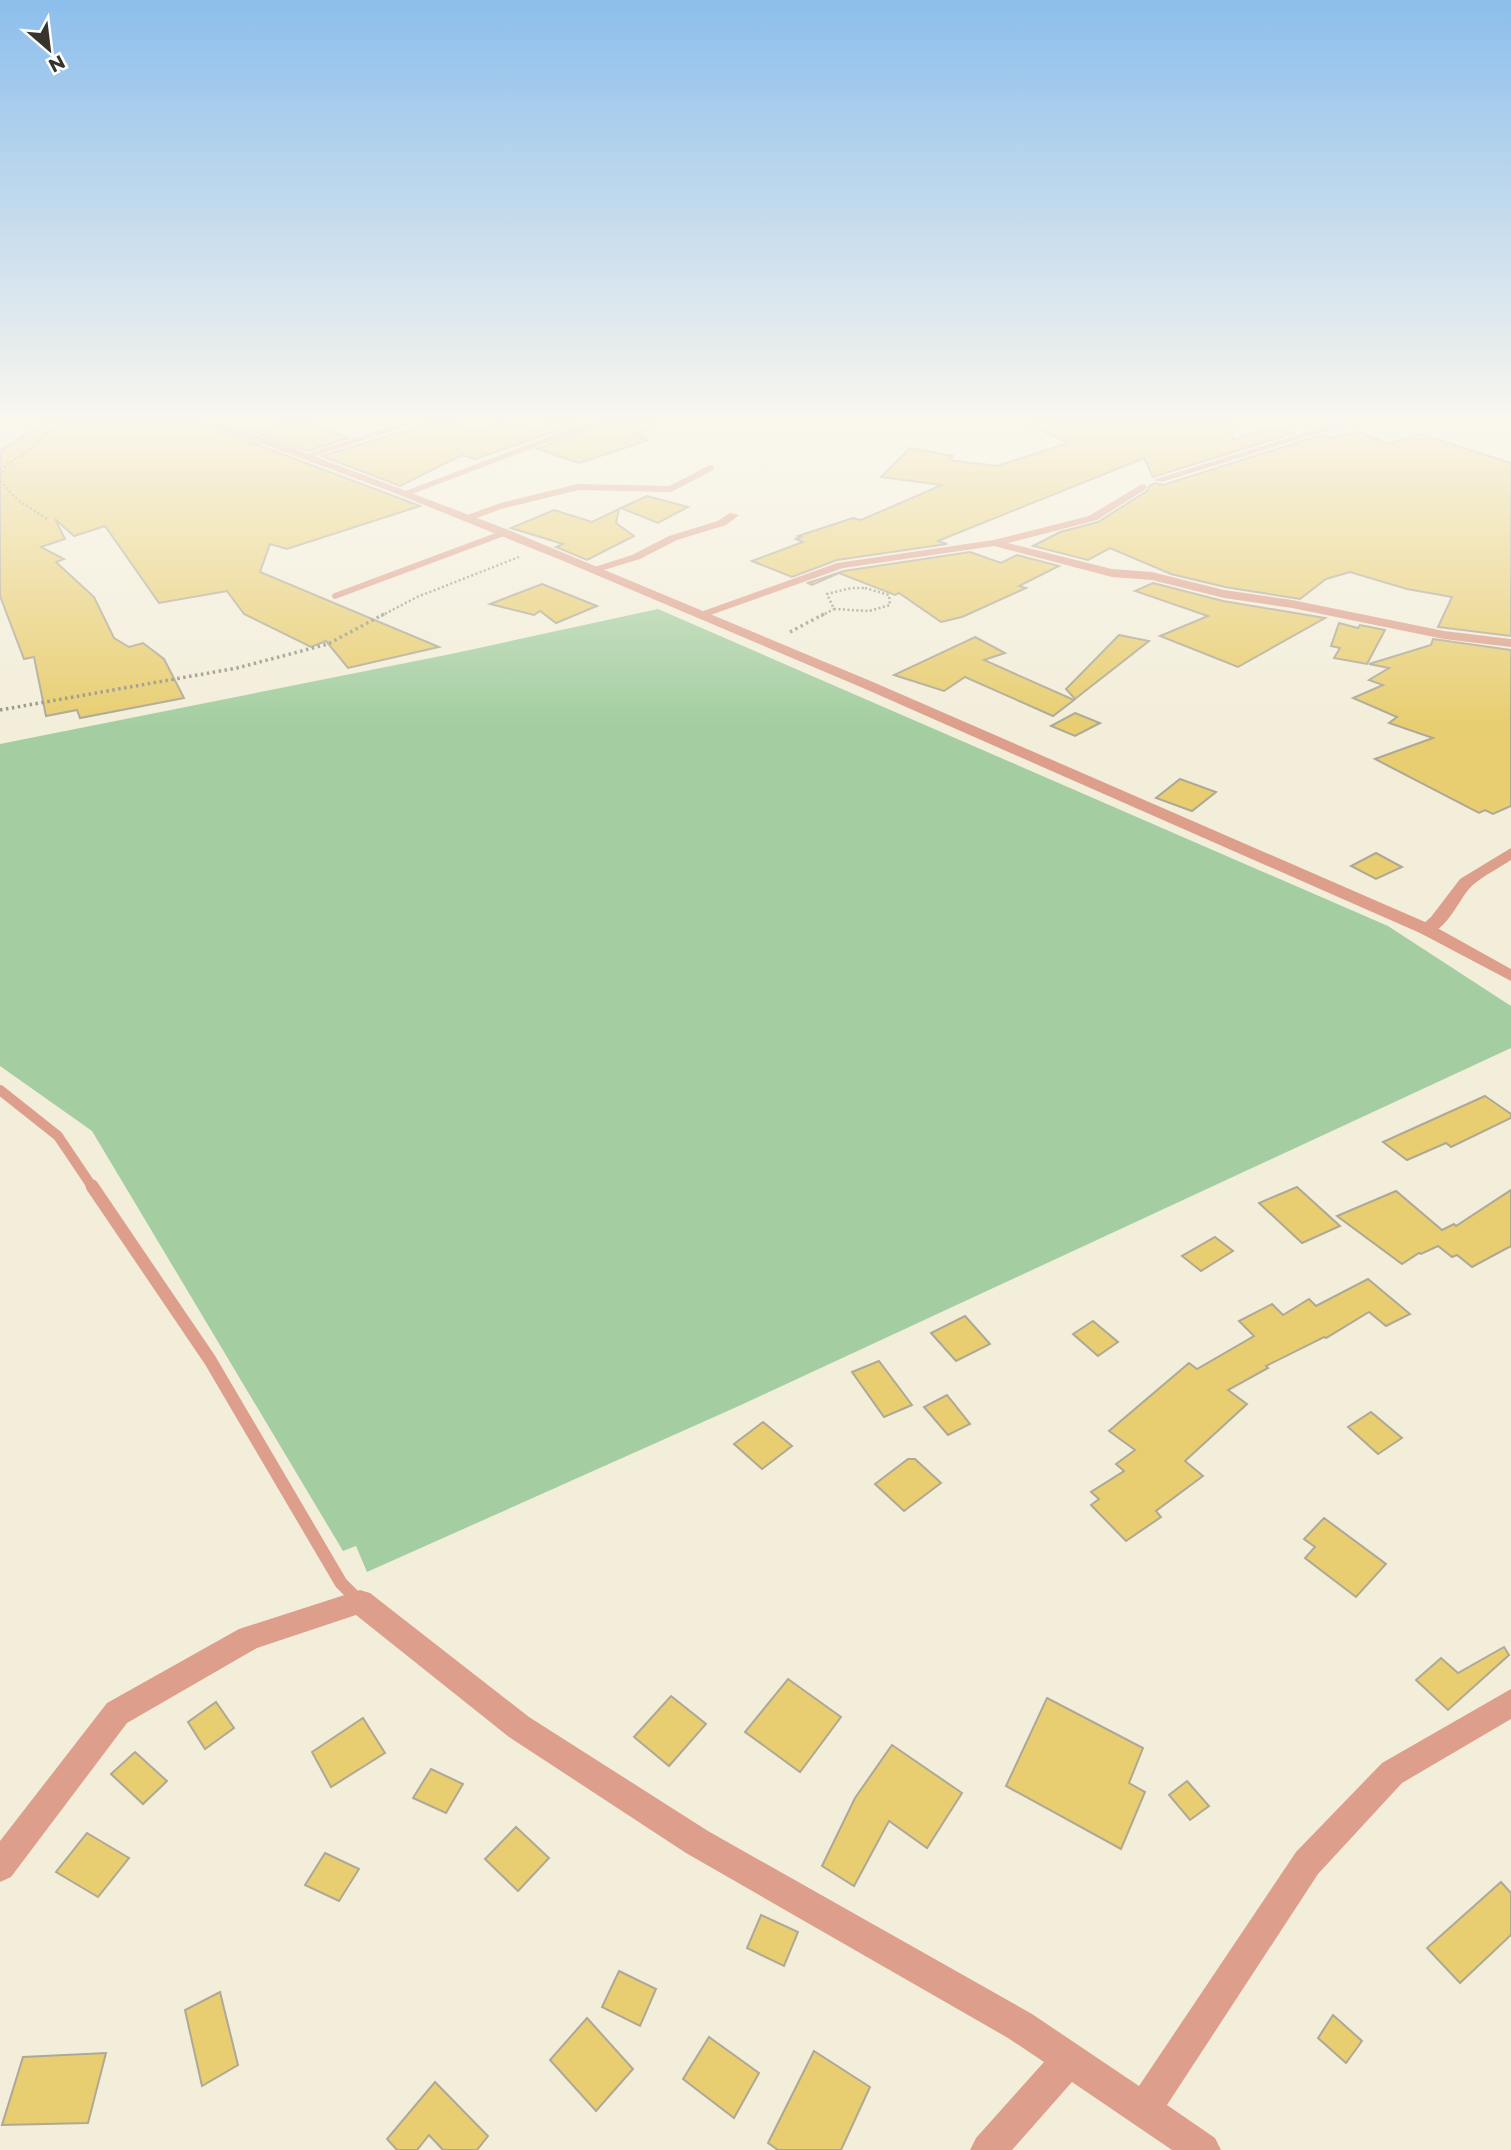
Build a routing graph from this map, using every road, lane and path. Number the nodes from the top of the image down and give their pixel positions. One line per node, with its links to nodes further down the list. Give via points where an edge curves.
1 (483, 524): 4 (street)
2 (718, 524): 7 (street)
3 (1067, 524): 5 (street)
4 (504, 533): 6 (street); 8 (lane)
5 (994, 542): 10 (street, via 841,565); 12 (street, via 1112,573 1152,576 1224,594)
6 (543, 548): 7 (street); 13 (path, via 417,597 328,644 237,668)
7 (594, 569): 10 (street)
8 (335, 596)
9 (834, 609): 9 (path, via 869,611 890,605 889,595 847,586 827,594); 11 (path)
10 (701, 614): 11 (street)
11 (770, 643): 15 (street)
12 (1511, 643)
13 (0, 710)
14 (1511, 853): 15 (street, via 1466,882)
15 (1426, 929): 16 (street)
16 (1511, 976)
17 (0, 1090): 18 (lane, via 58,1136 210,1360 341,1583)
18 (360, 1602): 20 (street, via 249,1638 117,1713); 21 (street, via 519,1727 696,1842 1020,2026)
19 (1511, 1703): 22 (street, via 1392,1773 1307,1863)
20 (0, 1866)
21 (1069, 2060): 22 (street); 23 (street)
22 (1144, 2110): 24 (street)
23 (988, 2150)
24 (1203, 2150)

